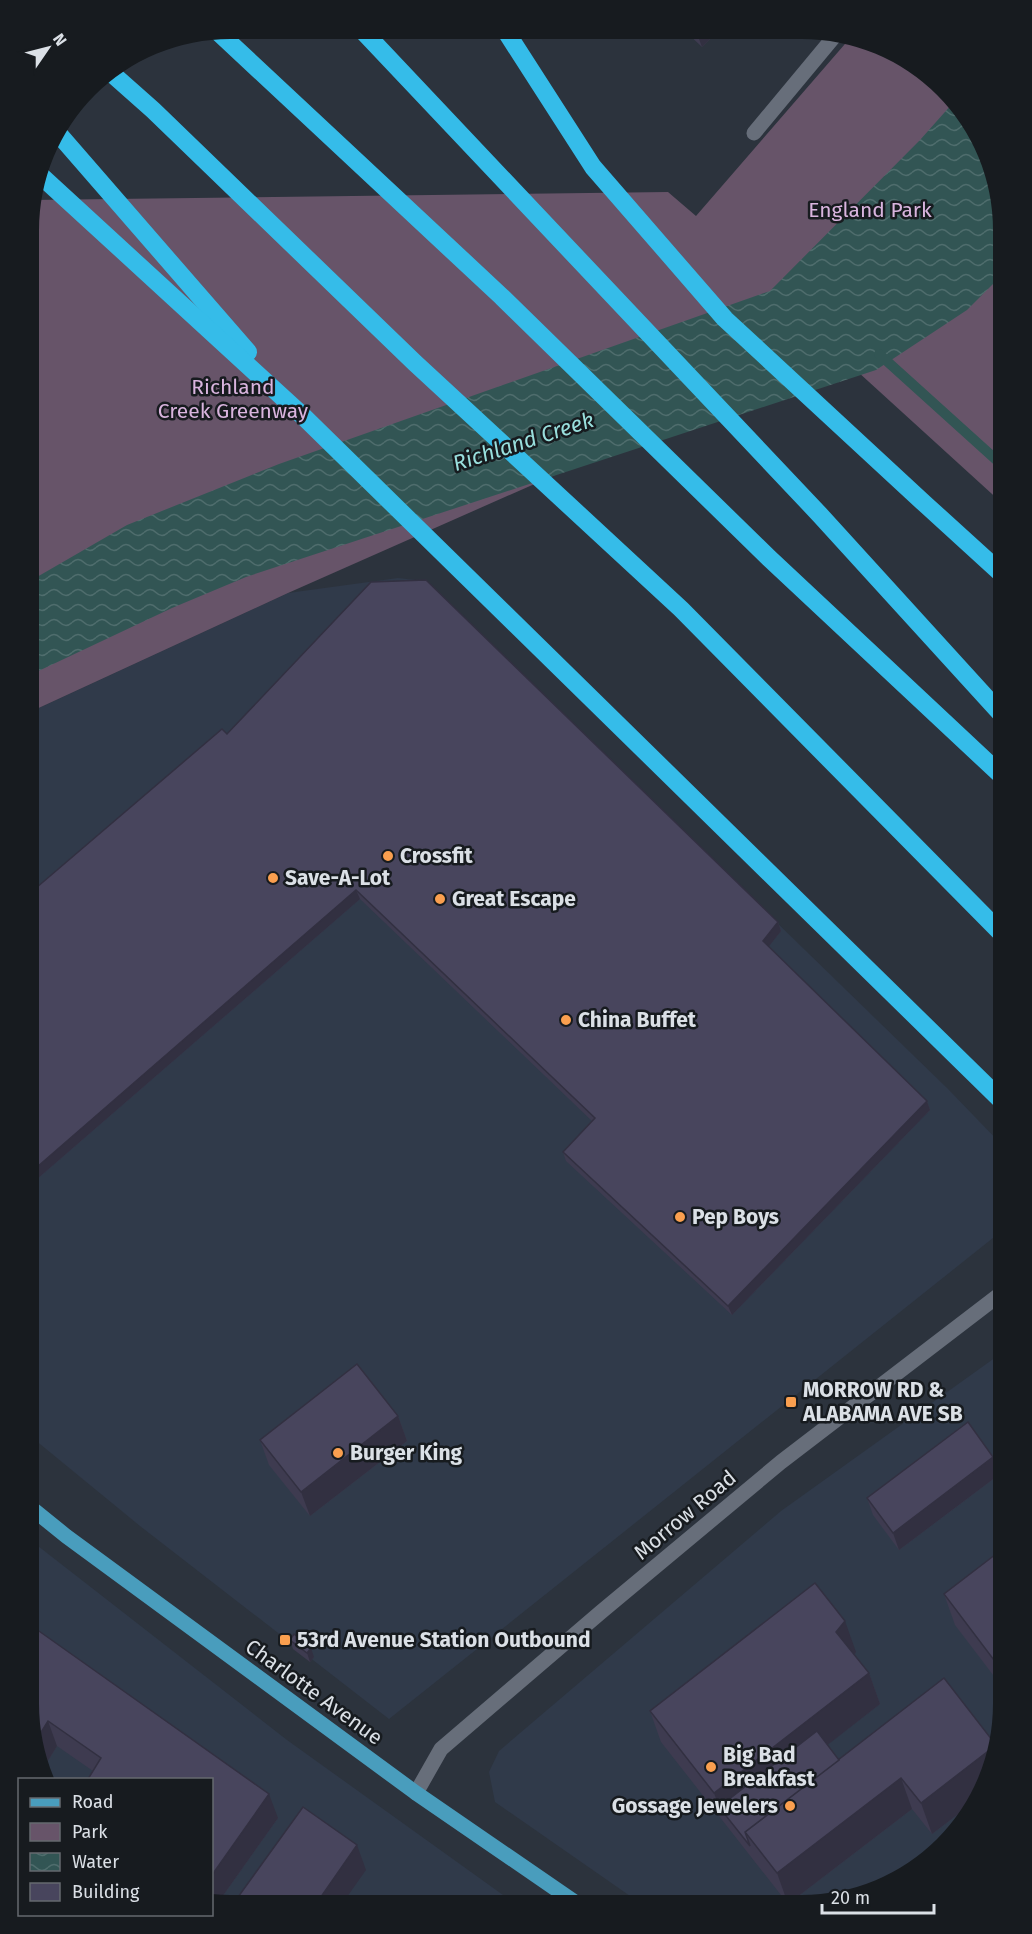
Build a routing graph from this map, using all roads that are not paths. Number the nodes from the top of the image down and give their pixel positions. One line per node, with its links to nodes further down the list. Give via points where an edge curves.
1 (226, 39): 12 (highway, via 502,297 769,558)
2 (370, 39): 11 (highway, via 820,515)
3 (511, 39): 10 (highway, via 593,167 725,320)
4 (830, 42): 6 (street)
5 (116, 77): 13 (highway, via 415,363 681,609)
6 (754, 133)
7 (63, 138): 9 (highway)
8 (46, 180): 9 (highway)
9 (304, 417): 14 (highway)
10 (993, 566)
11 (993, 705)
12 (993, 768)
13 (993, 925)
14 (993, 1092)
15 (993, 1300): 17 (street, Morrow Road, via 781,1462 609,1605 441,1749)
16 (39, 1514): 17 (main road, Charlotte Avenue)
17 (416, 1793): 18 (main road, Charlotte Avenue)
18 (564, 1895)

